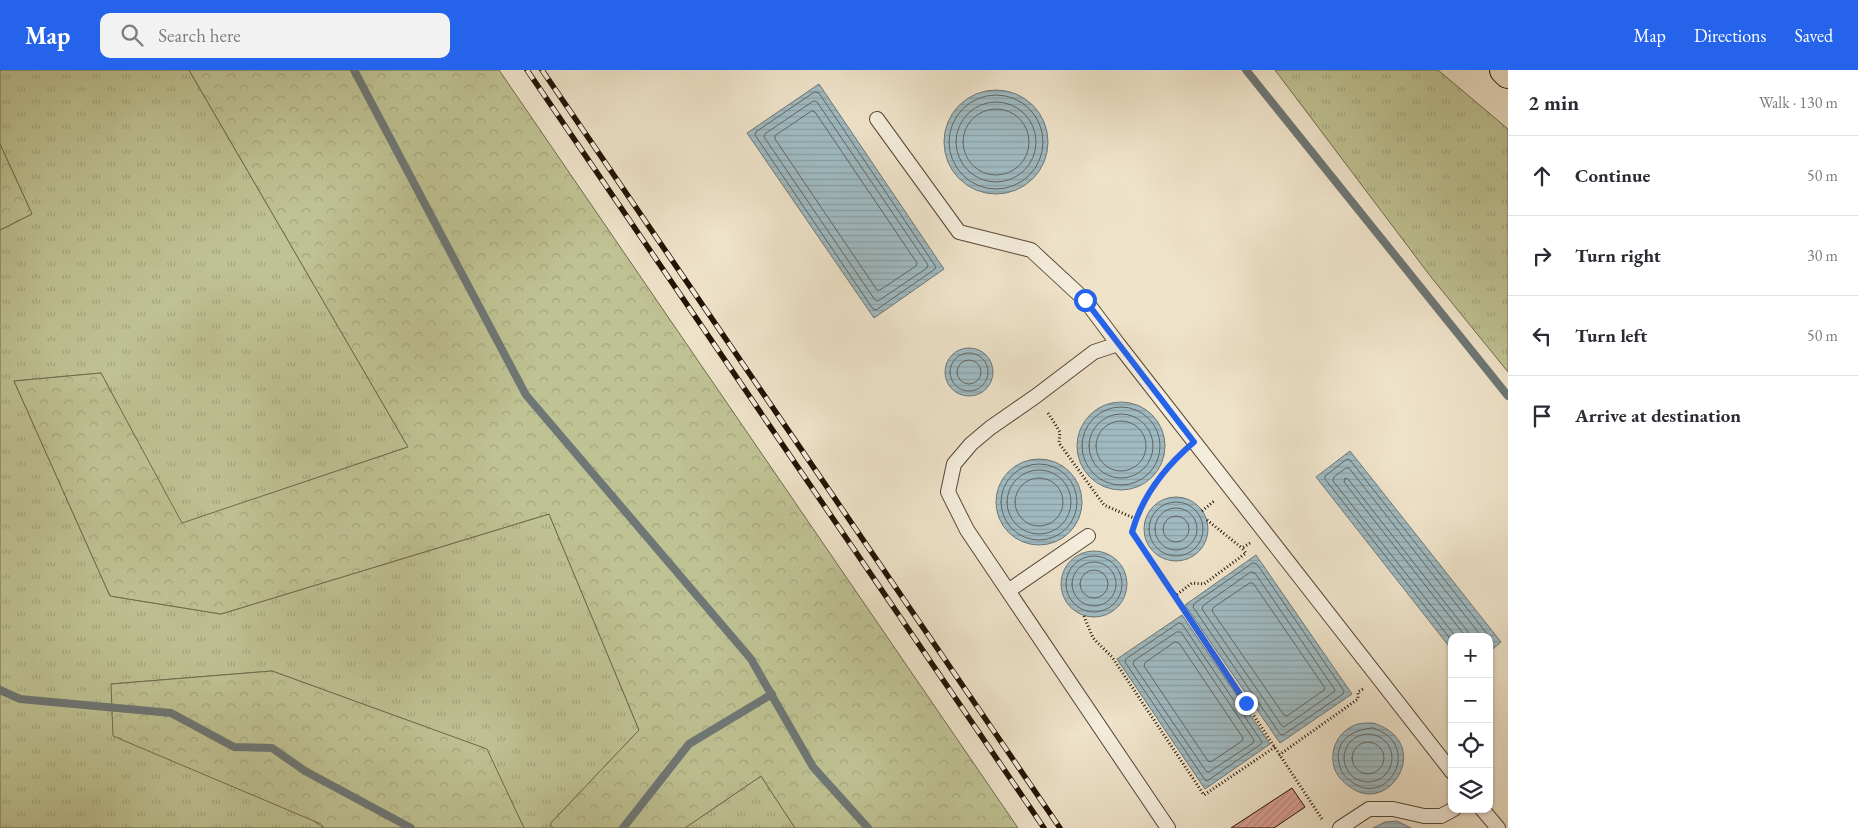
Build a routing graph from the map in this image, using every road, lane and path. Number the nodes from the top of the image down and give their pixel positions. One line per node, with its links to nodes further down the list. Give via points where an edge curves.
1 (1504, 70): 2 (main road)
2 (1508, 74)
3 (877, 119): 4 (lane, via 959,232 1030,250 1085,300)
4 (1118, 344): 5 (lane, via 1094,352); 6 (lane)
5 (1036, 396): 7 (path, via 1060,432 1059,443 1104,505); 12 (lane, via 971,444 954,464 948,492 967,530)
6 (1194, 442): 7 (path, via 1174,459); 9 (lane)
7 (1136, 519): 13 (path, via 1132,532)
8 (1207, 520): 11 (path)
9 (1265, 531): 11 (path); 15 (lane)
10 (1088, 536): 12 (lane)
11 (1242, 548): 13 (path, via 1246,553 1204,584 1192,583)
12 (1008, 591): 22 (lane)
13 (1174, 596): 16 (path)
14 (1084, 616): 16 (path, via 1093,638 1112,657 1204,795)
15 (1378, 679): 17 (path, via 1358,692 1358,699); 18 (lane)
16 (1274, 747): 17 (path)
17 (1279, 755): 21 (path)
18 (1449, 768)
19 (1448, 812): 23 (lane, via 1441,816 1424,816 1393,809 1370,809)
20 (1485, 813): 24 (lane)
21 (1322, 820)
22 (1168, 828)
23 (1340, 828)
24 (1498, 828)

